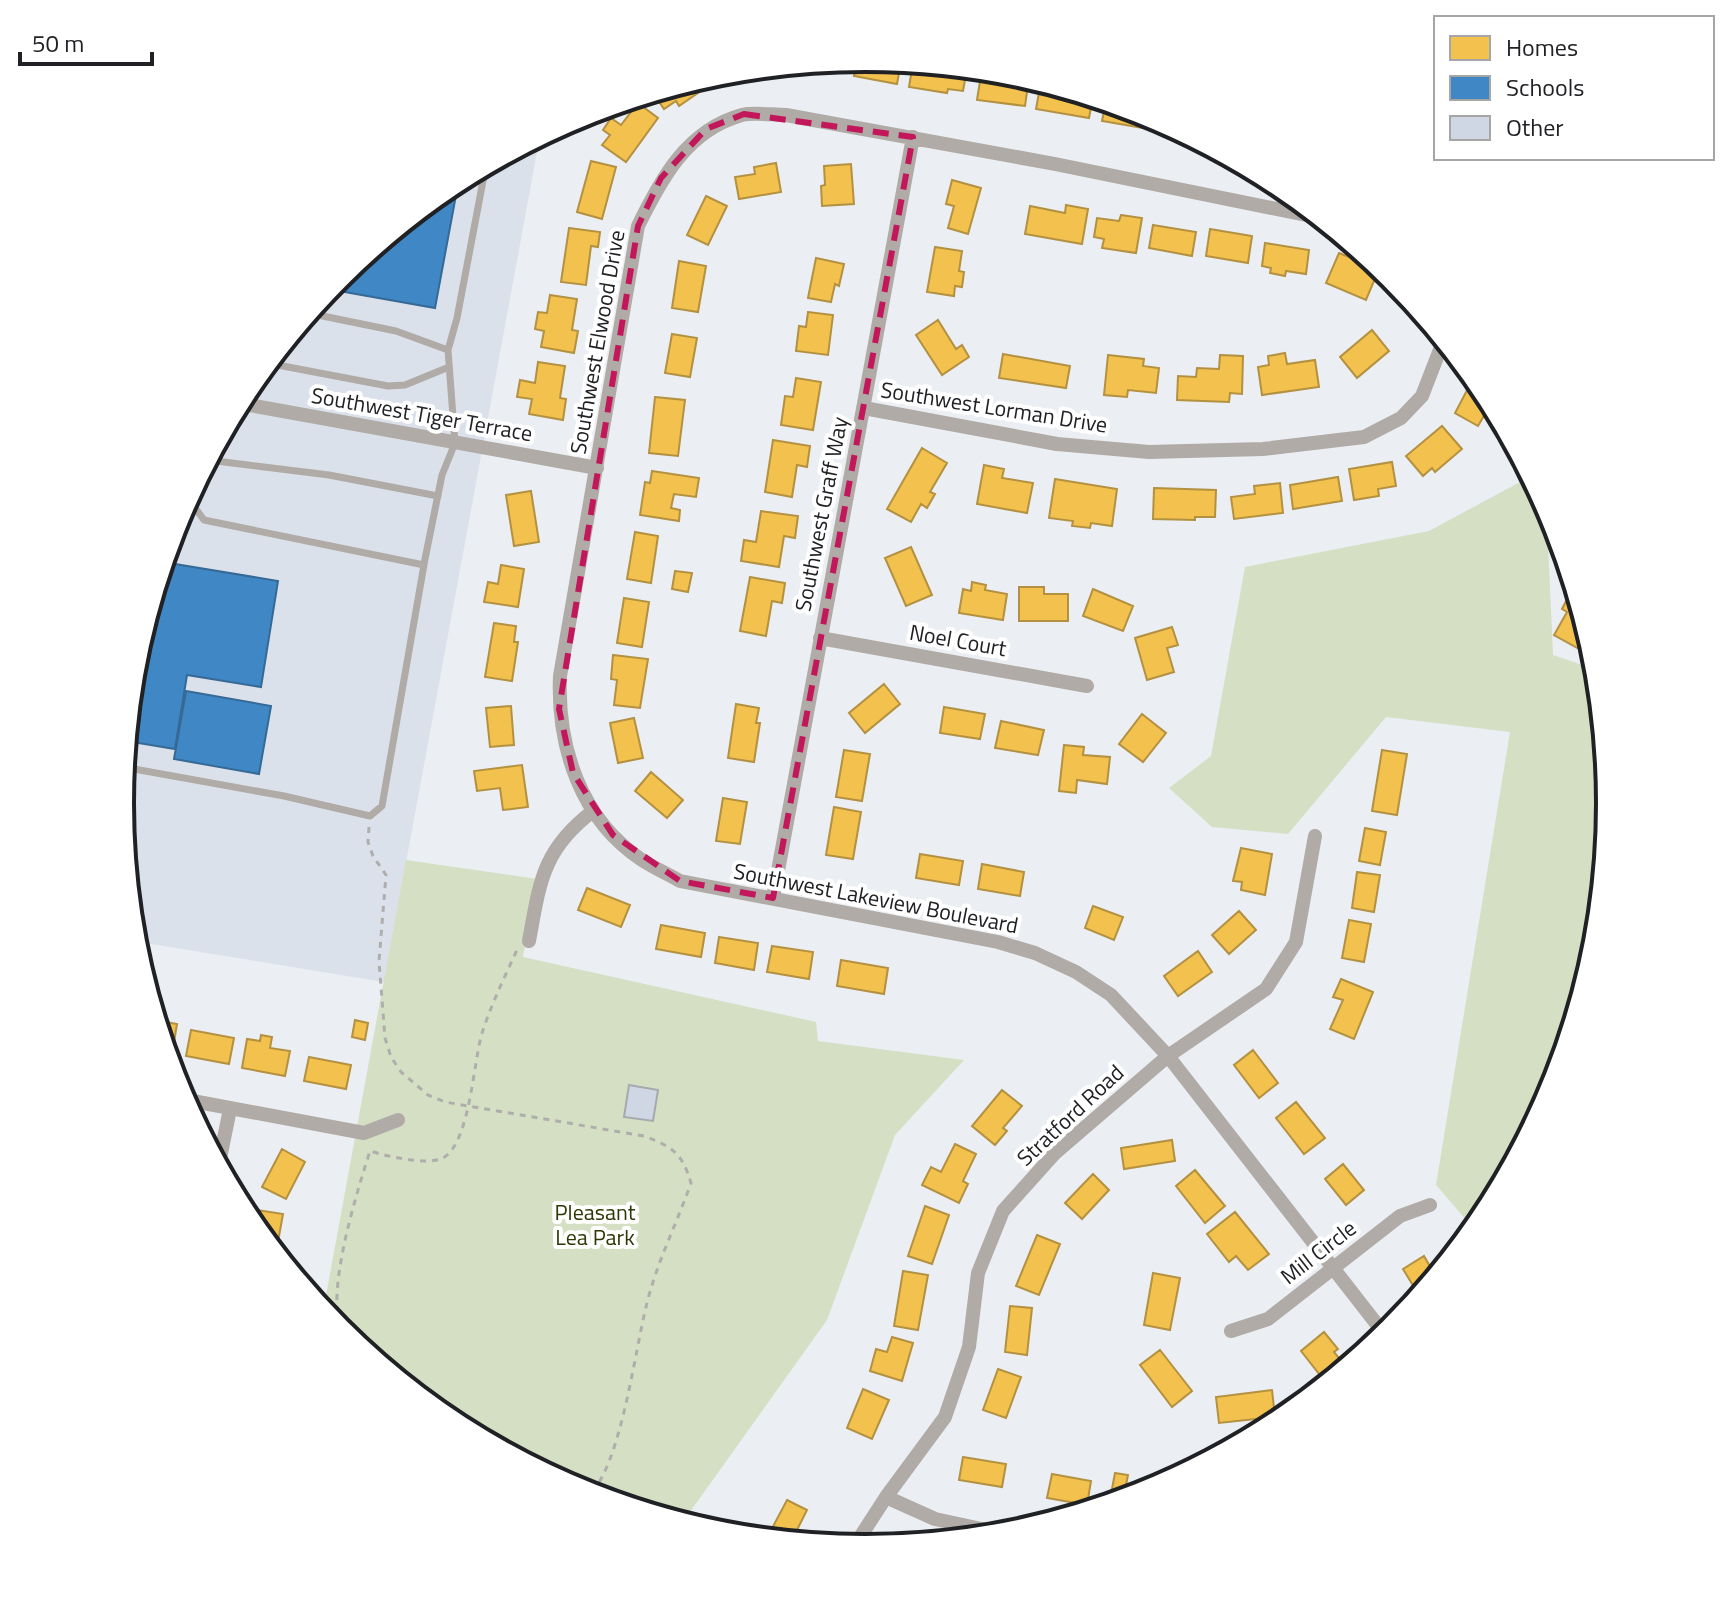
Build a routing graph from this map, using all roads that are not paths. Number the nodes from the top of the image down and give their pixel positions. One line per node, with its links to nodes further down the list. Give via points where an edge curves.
1 (913, 137): 3 (street, Southwest Elwood Drive); 10 (street, Southwest Graff Way); 13 (street, Southwest Elwood Drive, via 786,115 744,114 706,129 661,178 638,226)
2 (483, 180): 5 (lane)
3 (1296, 213)
4 (320, 315): 5 (lane, via 396,331)
5 (448, 350): 8 (lane)
6 (1439, 351): 10 (street, Southwest Lorman Drive, via 1422,396 1401,418 1364,437 1263,449 1149,452 1057,444)
7 (280, 365): 8 (lane, via 388,386 405,385)
8 (449, 367): 11 (lane)
9 (252, 406): 11 (street, Southwest Tiger Terrace)
10 (864, 408): 17 (street, Southwest Graff Way)
11 (455, 443): 13 (street, Southwest Tiger Terrace); 14 (lane)
12 (219, 461): 14 (lane)
13 (597, 468): 20 (street, Southwest Elwood Drive, via 560,676 559,709 573,773)
14 (438, 496): 16 (lane)
15 (196, 509): 16 (lane, via 204,520)
16 (424, 565): 19 (lane, via 382,806 370,816)
17 (820, 638): 18 (street, Noel Court); 22 (street, Southwest Graff Way)
18 (1087, 686)
19 (135, 769)
20 (593, 811): 22 (street, Southwest Lakeview Boulevard, via 641,860 680,881); 23 (street, via 554,850 543,873)
21 (1315, 836): 24 (street, Stratford Road, via 1296,942 1266,989)
22 (773, 898): 24 (street, Southwest Lakeview Boulevard, via 1035,953 1111,995)
23 (529, 941)
24 (1168, 1056): 30 (street, Southwest Lakeview Boulevard); 33 (street, Stratford Road, via 1054,1154 1003,1211 978,1273 969,1347 945,1417)
25 (198, 1102): 26 (street)
26 (230, 1109): 27 (street, via 364,1133); 28 (street)
27 (398, 1120)
28 (222, 1150)
29 (1430, 1205): 30 (street, Mill Circle, via 1400,1216)
30 (1332, 1268): 31 (street, Southwest Lakeview Boulevard); 32 (street, Mill Circle, via 1268,1319)
31 (1377, 1325)
32 (1231, 1331)
33 (886, 1497): 34 (street, via 935,1519); 35 (street, Stratford Road)
34 (972, 1527)
35 (862, 1535)

